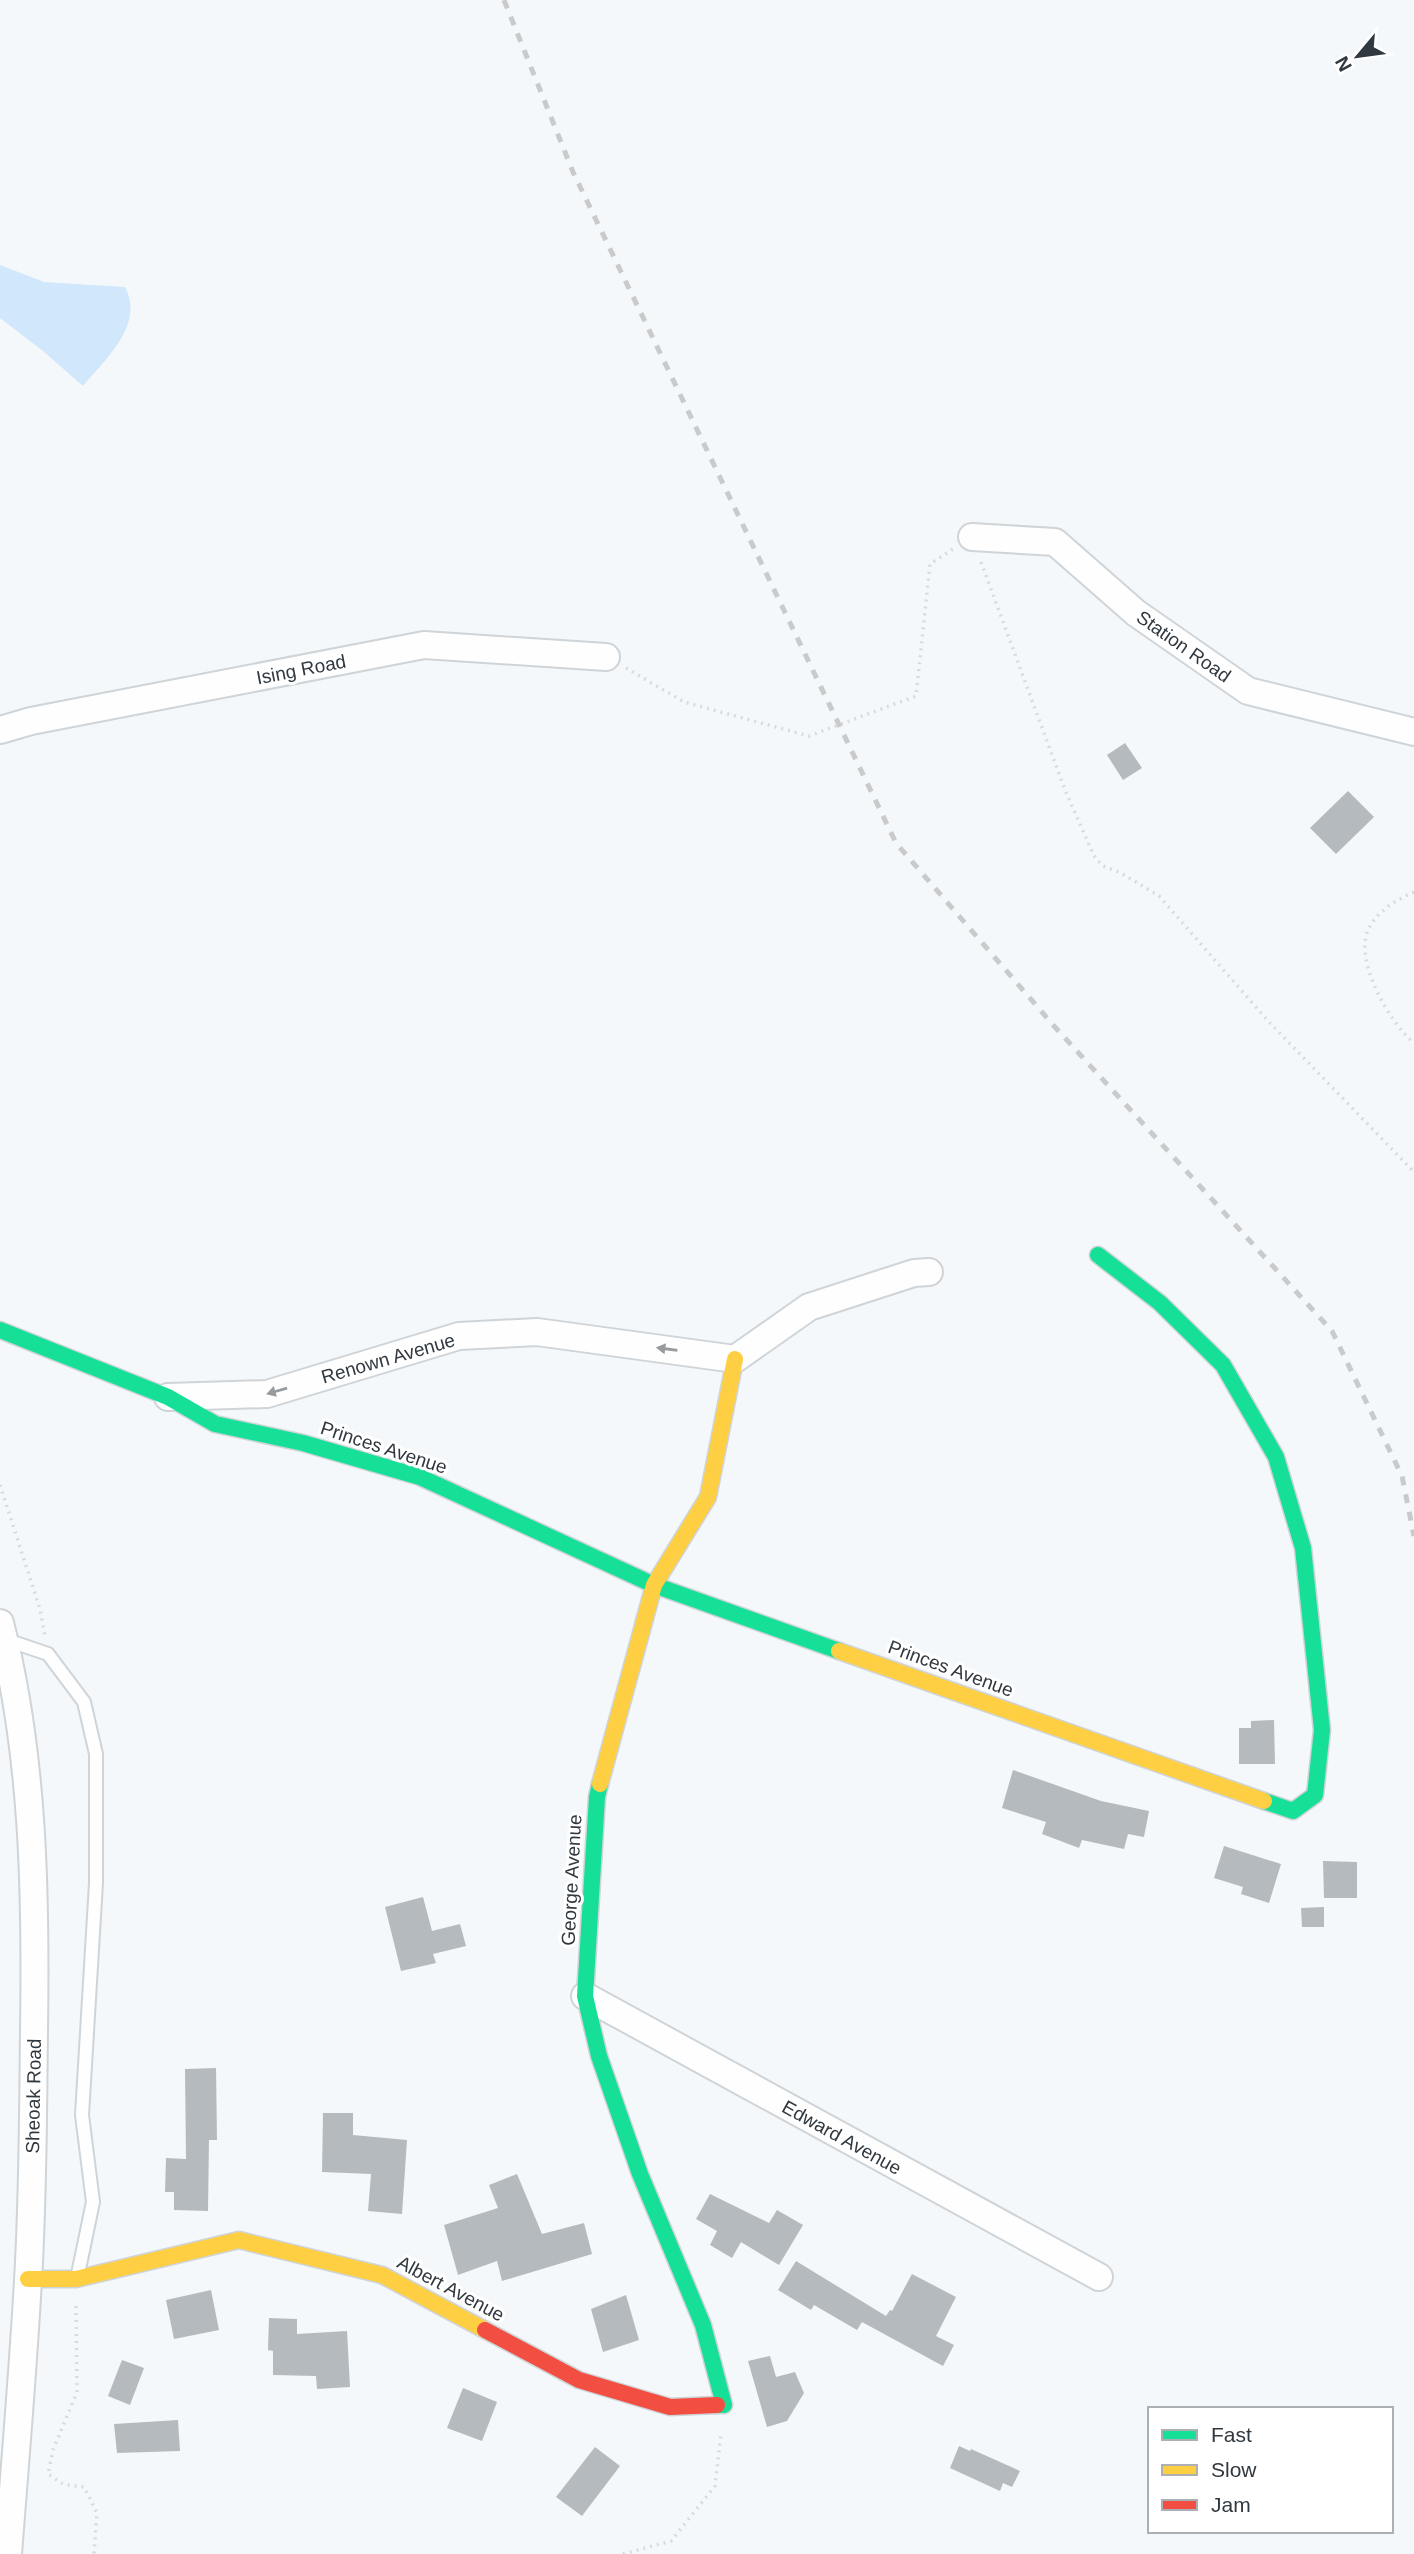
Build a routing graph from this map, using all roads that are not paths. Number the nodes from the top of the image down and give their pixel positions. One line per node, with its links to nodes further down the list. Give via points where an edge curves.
1 (972, 537): 4 (street, Station Road, via 1055,541 1136,613 1248,691)
2 (606, 657): 3 (street, Ising Road, via 424,645)
3 (0, 730)
4 (1414, 732)
5 (1098, 1255): 10 (street, Princes Avenue, via 1160,1303 1223,1365 1276,1457 1303,1548 1322,1730 1315,1795 1293,1811)
6 (929, 1272): 8 (street, via 809,1307)
7 (0, 1330): 9 (street, Princes Avenue)
8 (735, 1359): 9 (street, Renown Avenue, one-way to 9, via 537,1332 459,1336 267,1394); 10 (street, George Avenue, via 708,1497)
9 (168, 1397): 10 (street, Princes Avenue, via 215,1424 420,1476)
10 (654, 1585): 12 (street, George Avenue, via 597,1797)
11 (2, 1631): 14 (street, Sheoak Road, via 23,1752 35,1938); 15 (lane, Sheoak Road, via 48,1654 84,1702 96,1754 96,1883 82,2115 93,2202)
12 (585, 1996): 13 (street, Edward Avenue); 16 (street, George Avenue, via 598,2056 640,2175 703,2325)
13 (1099, 2277)
14 (28, 2279): 15 (street, Albert Avenue); 17 (street, Sheoak Road)
15 (76, 2279): 16 (street, Albert Avenue, via 239,2240 382,2275 579,2380 670,2407)
16 (724, 2405)
17 (8, 2554)

